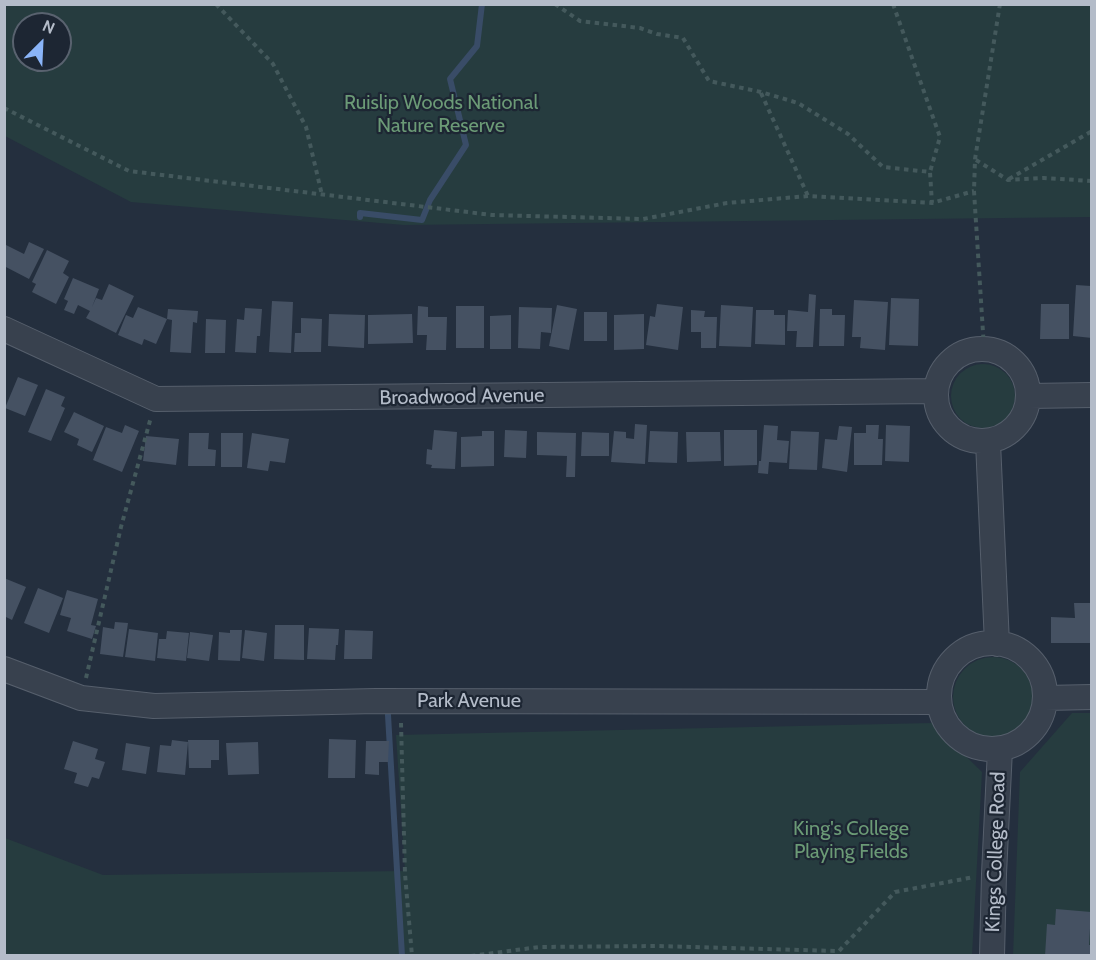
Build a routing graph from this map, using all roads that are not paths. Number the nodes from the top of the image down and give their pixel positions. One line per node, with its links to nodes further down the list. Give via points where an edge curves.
1 (4, 329): 2 (street, Broadwood Avenue, via 156,399)
2 (935, 392): 4 (street, via 939,376 952,359 966,351 984,348 1001,352 1014,361 1024,374); 5 (street, via 943,422 972,441)
3 (1092, 395): 4 (street)
4 (1029, 396): 5 (street, via 1026,412 1016,428)
5 (988, 442): 6 (street)
6 (997, 644): 9 (street, via 1026,656 1037,668); 10 (street, via 981,644 954,659 942,679)
7 (4, 669): 10 (street, Park Avenue, via 81,698 154,706 401,701)
8 (1092, 697): 9 (street)
9 (1045, 698): 11 (street, via 1032,732)
10 (939, 702): 11 (street, via 953,733 983,749)
11 (1000, 749): 12 (street, Kings College Road)
12 (992, 956)

